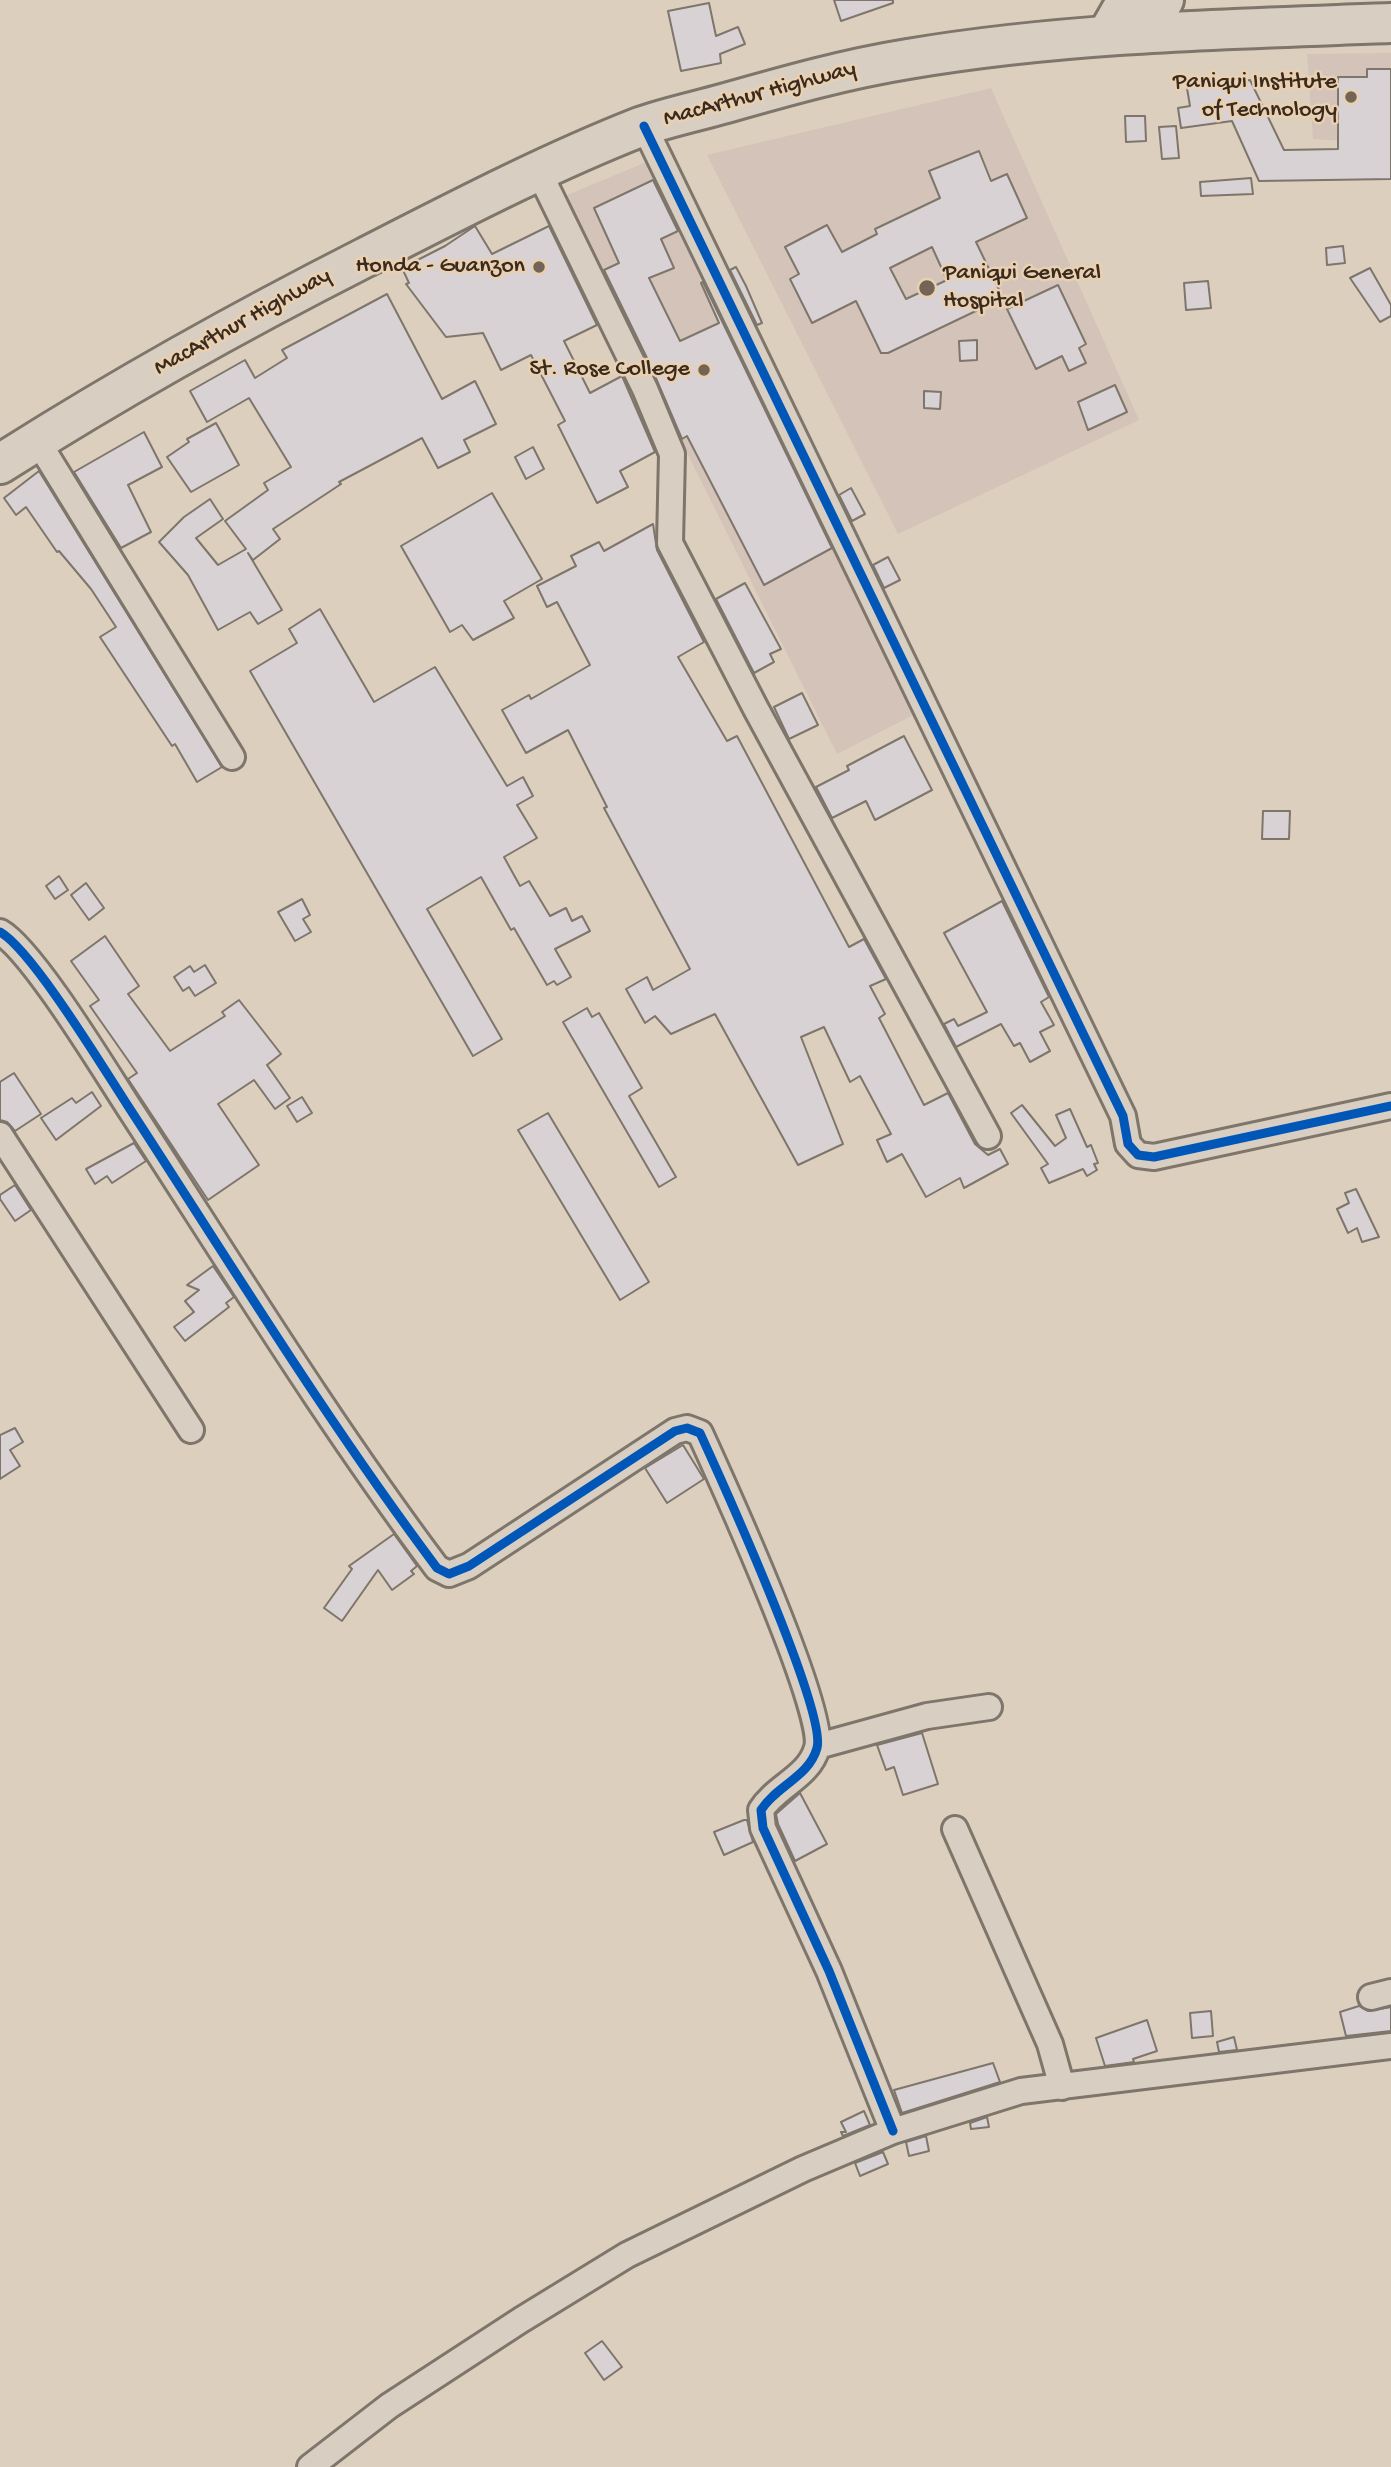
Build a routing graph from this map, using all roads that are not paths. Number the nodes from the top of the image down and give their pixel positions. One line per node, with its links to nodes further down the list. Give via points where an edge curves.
1 (1231, 0): 4 (highway, via 1250,8)
2 (1146, 10): 4 (highway, MacArthur Highway); 5 (highway, MacArthur Highway, via 1107,35 906,59 817,78)
3 (1391, 23): 4 (highway, MacArthur Highway)
4 (1346, 25)
5 (644, 126): 6 (highway, MacArthur Highway); 11 (street, via 1123,1116 1128,1144 1138,1155 1154,1157)
6 (539, 172): 7 (highway, MacArthur Highway, via 280,301); 13 (street, via 672,454 670,543)
7 (37, 440): 8 (highway, MacArthur Highway); 9 (street)
8 (0, 464)
9 (232, 758)
10 (0, 932): 16 (street, via 28,959 102,1066 437,1568 449,1574 469,1566 675,1430 700,1433 811,1703)
11 (1391, 1106)
12 (0, 1135): 14 (street)
13 (988, 1136)
14 (191, 1430)
15 (989, 1707): 16 (street, via 927,1716)
16 (818, 1746): 20 (street, via 808,1768 767,1800 761,1810 763,1828 829,1971)
17 (955, 1829): 19 (street, via 1051,2044)
18 (1391, 2046): 19 (street)
19 (1062, 2087): 20 (street, via 1021,2091)
20 (893, 2131): 21 (street, via 803,2169 627,2255 389,2406)
21 (310, 2467)

